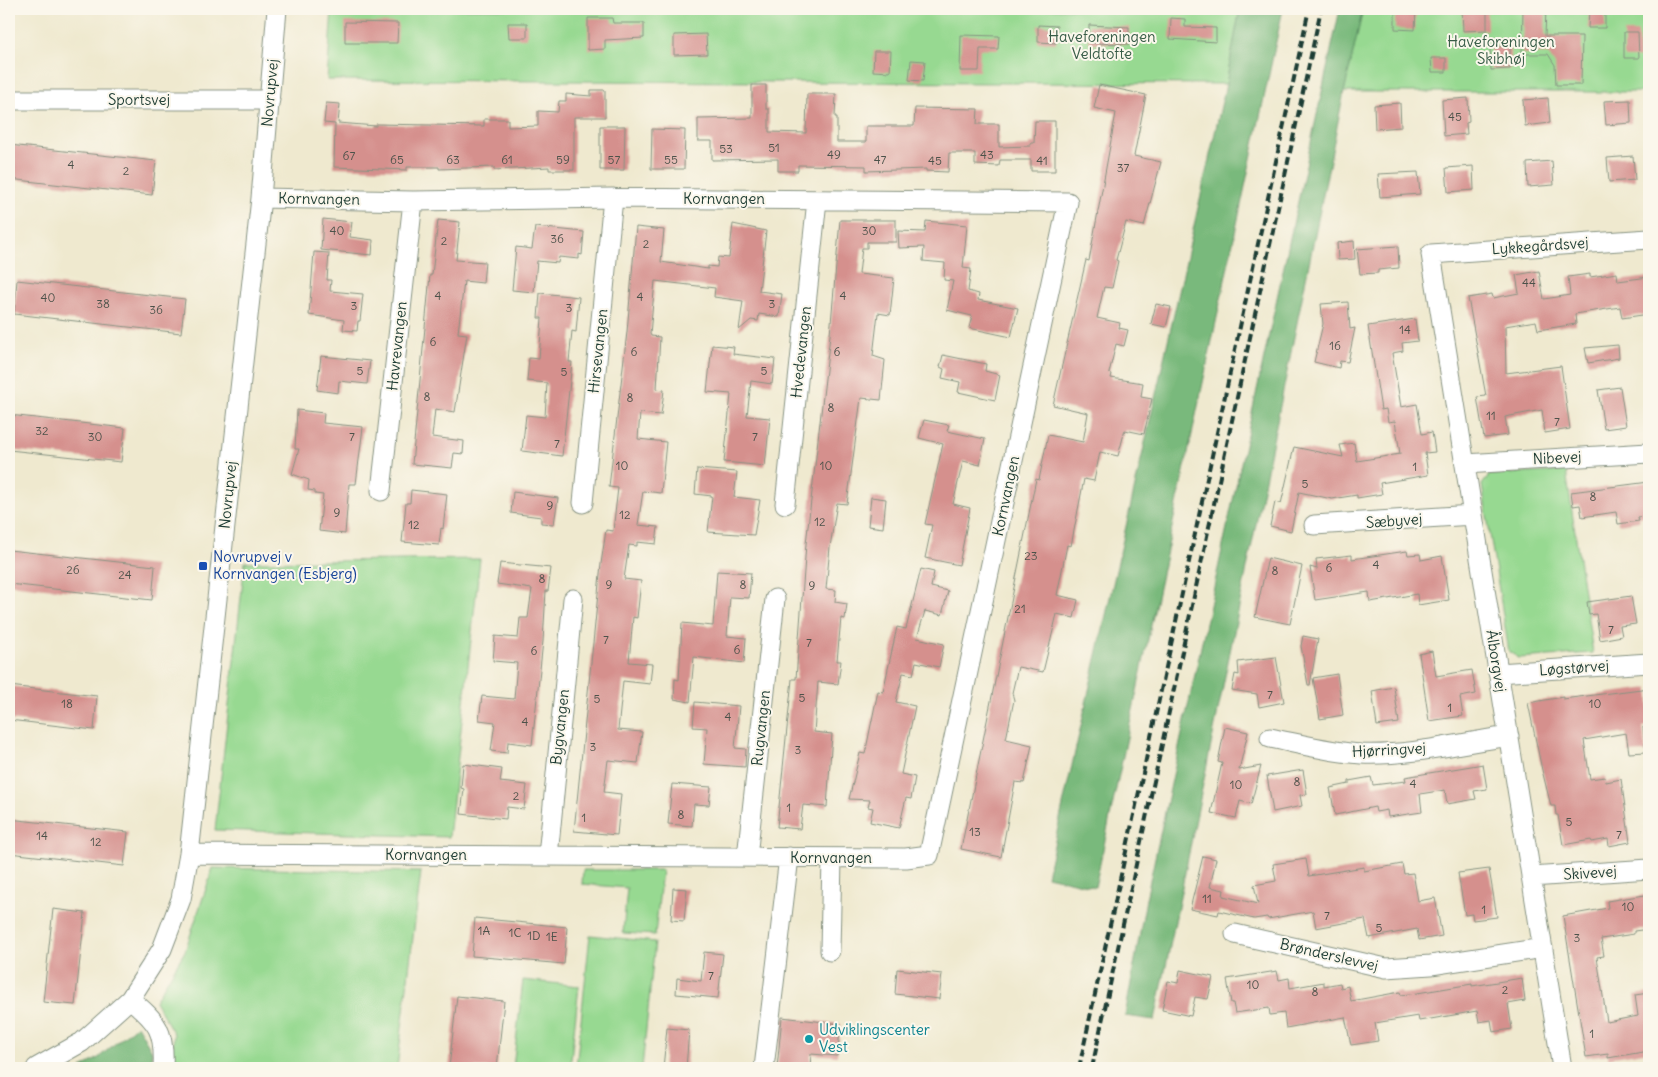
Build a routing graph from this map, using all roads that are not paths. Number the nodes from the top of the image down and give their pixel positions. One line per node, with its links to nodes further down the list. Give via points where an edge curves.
1 (277, 9): 3 (street, Novrupvej)
2 (9, 100): 3 (street, Sportsvej)
3 (270, 100): 4 (street, Novrupvej)
4 (261, 198): 6 (street, Kornvangen); 23 (street, Novrupvej)
5 (613, 198): 6 (street, Kornvangen); 7 (street, Kornvangen); 13 (street, Hirsevangen)
6 (413, 200): 12 (street, Havrevangen)
7 (817, 200): 14 (street, Hvedevangen); 27 (street, Kornvangen, via 1068,202 929,855)
8 (1649, 239): 9 (street, Lykkegårdsvej)
9 (1431, 254): 11 (street, Ålborgvej)
10 (1649, 453): 11 (street, Nibevej)
11 (1465, 464): 15 (street, Ålborgvej)
12 (381, 491)
13 (583, 503)
14 (784, 504)
15 (1473, 516): 16 (street, Sæbyvej); 20 (street, Ålborgvej)
16 (1314, 526)
17 (573, 599): 24 (street, Bygvangen)
18 (775, 599): 25 (street, Rugvangen)
19 (1649, 662): 20 (street, Løgstørvej)
20 (1498, 673): 21 (street, Ålborgvej)
21 (1509, 736): 22 (street, Hjørringvej, via 1404,752 1363,754 1335,752); 29 (street, Ålborgvej)
22 (1270, 738)
23 (188, 854): 24 (street, Kornvangen); 33 (street, Novrupvej, via 181,899 162,948)
24 (548, 856): 25 (street, Kornvangen)
25 (747, 857): 26 (street, Kornvangen)
26 (789, 857): 27 (street, Kornvangen); 36 (street)
27 (832, 858): 32 (street)
28 (1649, 869): 29 (street, Skivevej)
29 (1531, 877): 31 (street, Ålborgvej)
30 (1235, 934): 31 (street, Brønderslevvej, via 1386,968 1431,965)
31 (1543, 948): 37 (street, Ålborgvej)
32 (830, 951)
33 (130, 999): 34 (street, Novrupvej, via 82,1042); 35 (street, via 151,1016 162,1034)
34 (36, 1068)
35 (163, 1068)
36 (764, 1068)
37 (1562, 1068)

